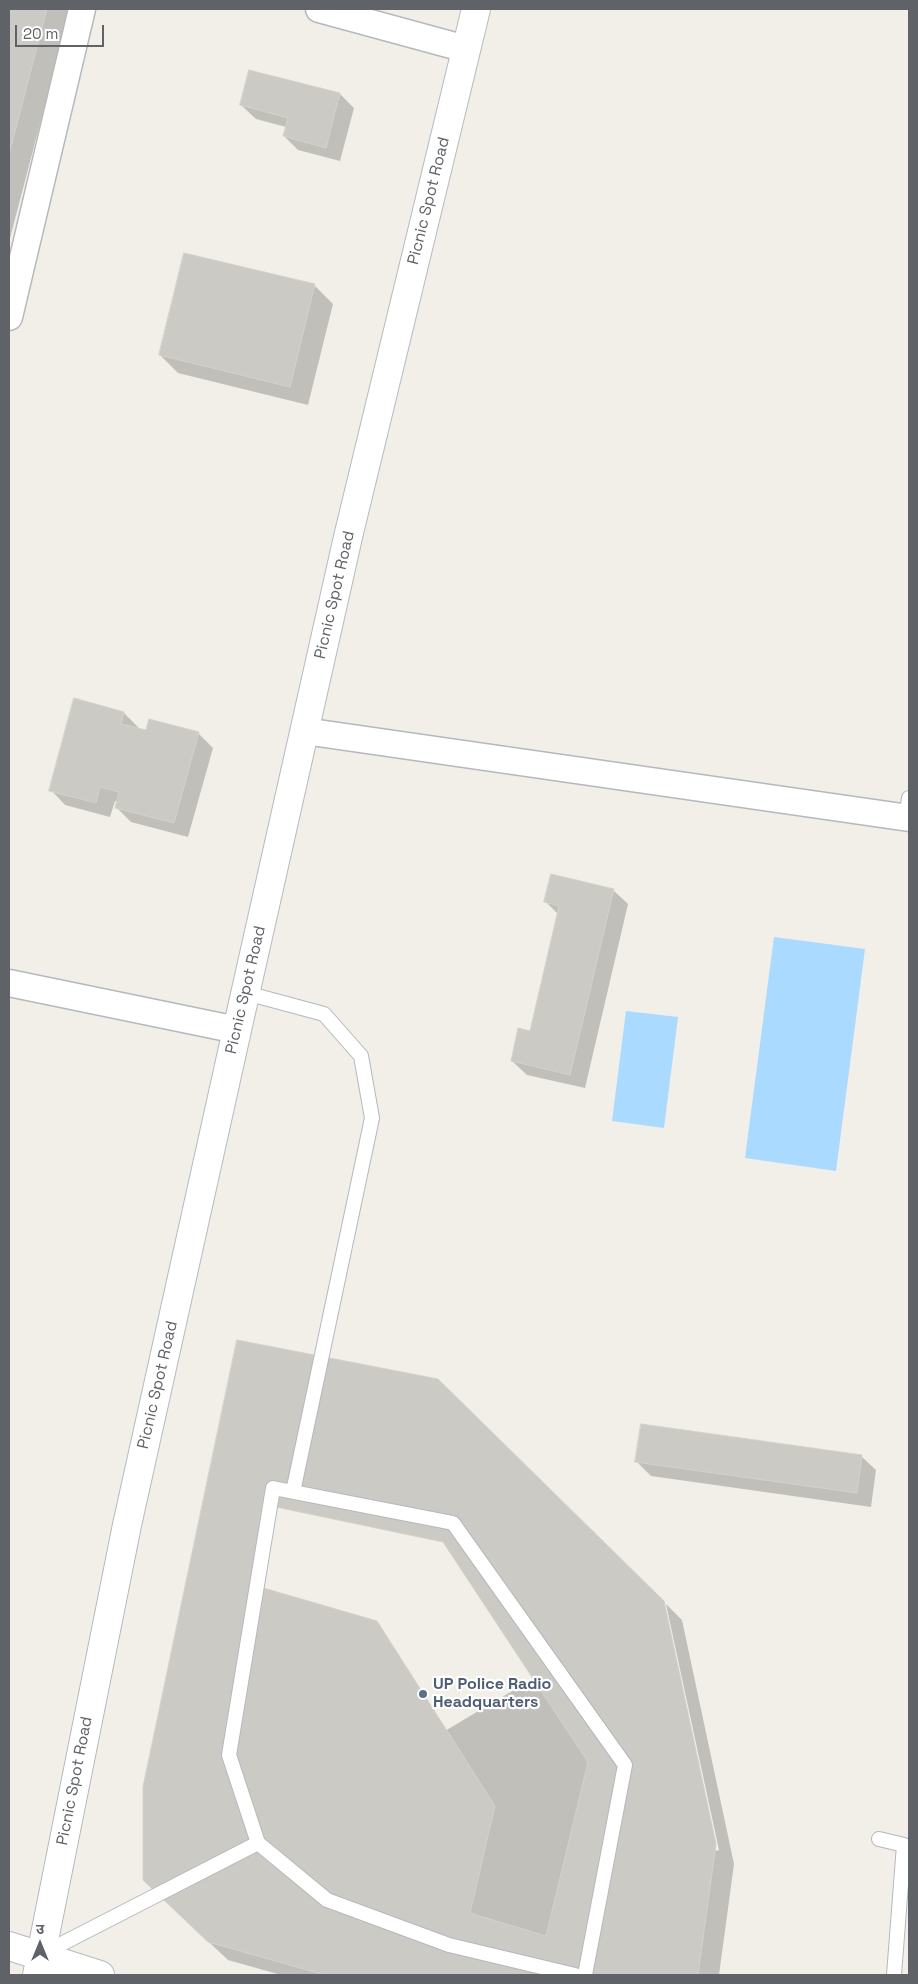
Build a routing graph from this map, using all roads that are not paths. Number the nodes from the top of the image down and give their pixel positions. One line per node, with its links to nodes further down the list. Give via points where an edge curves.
1 (82, 9): 5 (street)
2 (319, 9): 4 (street)
3 (476, 9): 4 (street, Picnic Spot Road)
4 (466, 49): 6 (street, Picnic Spot Road)
5 (9, 317)
6 (304, 731): 7 (street); 9 (street, Picnic Spot Road)
7 (908, 811)
8 (9, 983): 10 (street)
9 (246, 993): 10 (street, Picnic Spot Road); 11 (lane, via 324,1014 361,1056 372,1118)
10 (237, 1030): 15 (street, Picnic Spot Road, via 127,1525)
11 (293, 1492): 13 (lane, via 273,1488 228,1755); 18 (lane, via 453,1524 625,1765)
12 (879, 1839): 19 (lane, via 904,1845)
13 (258, 1843): 15 (lane); 17 (lane, via 327,1900 449,1945)
14 (9, 1946): 15 (street)
15 (38, 1965): 16 (street)
16 (100, 1975)
17 (574, 1975)
18 (585, 1975)
19 (894, 1975)

